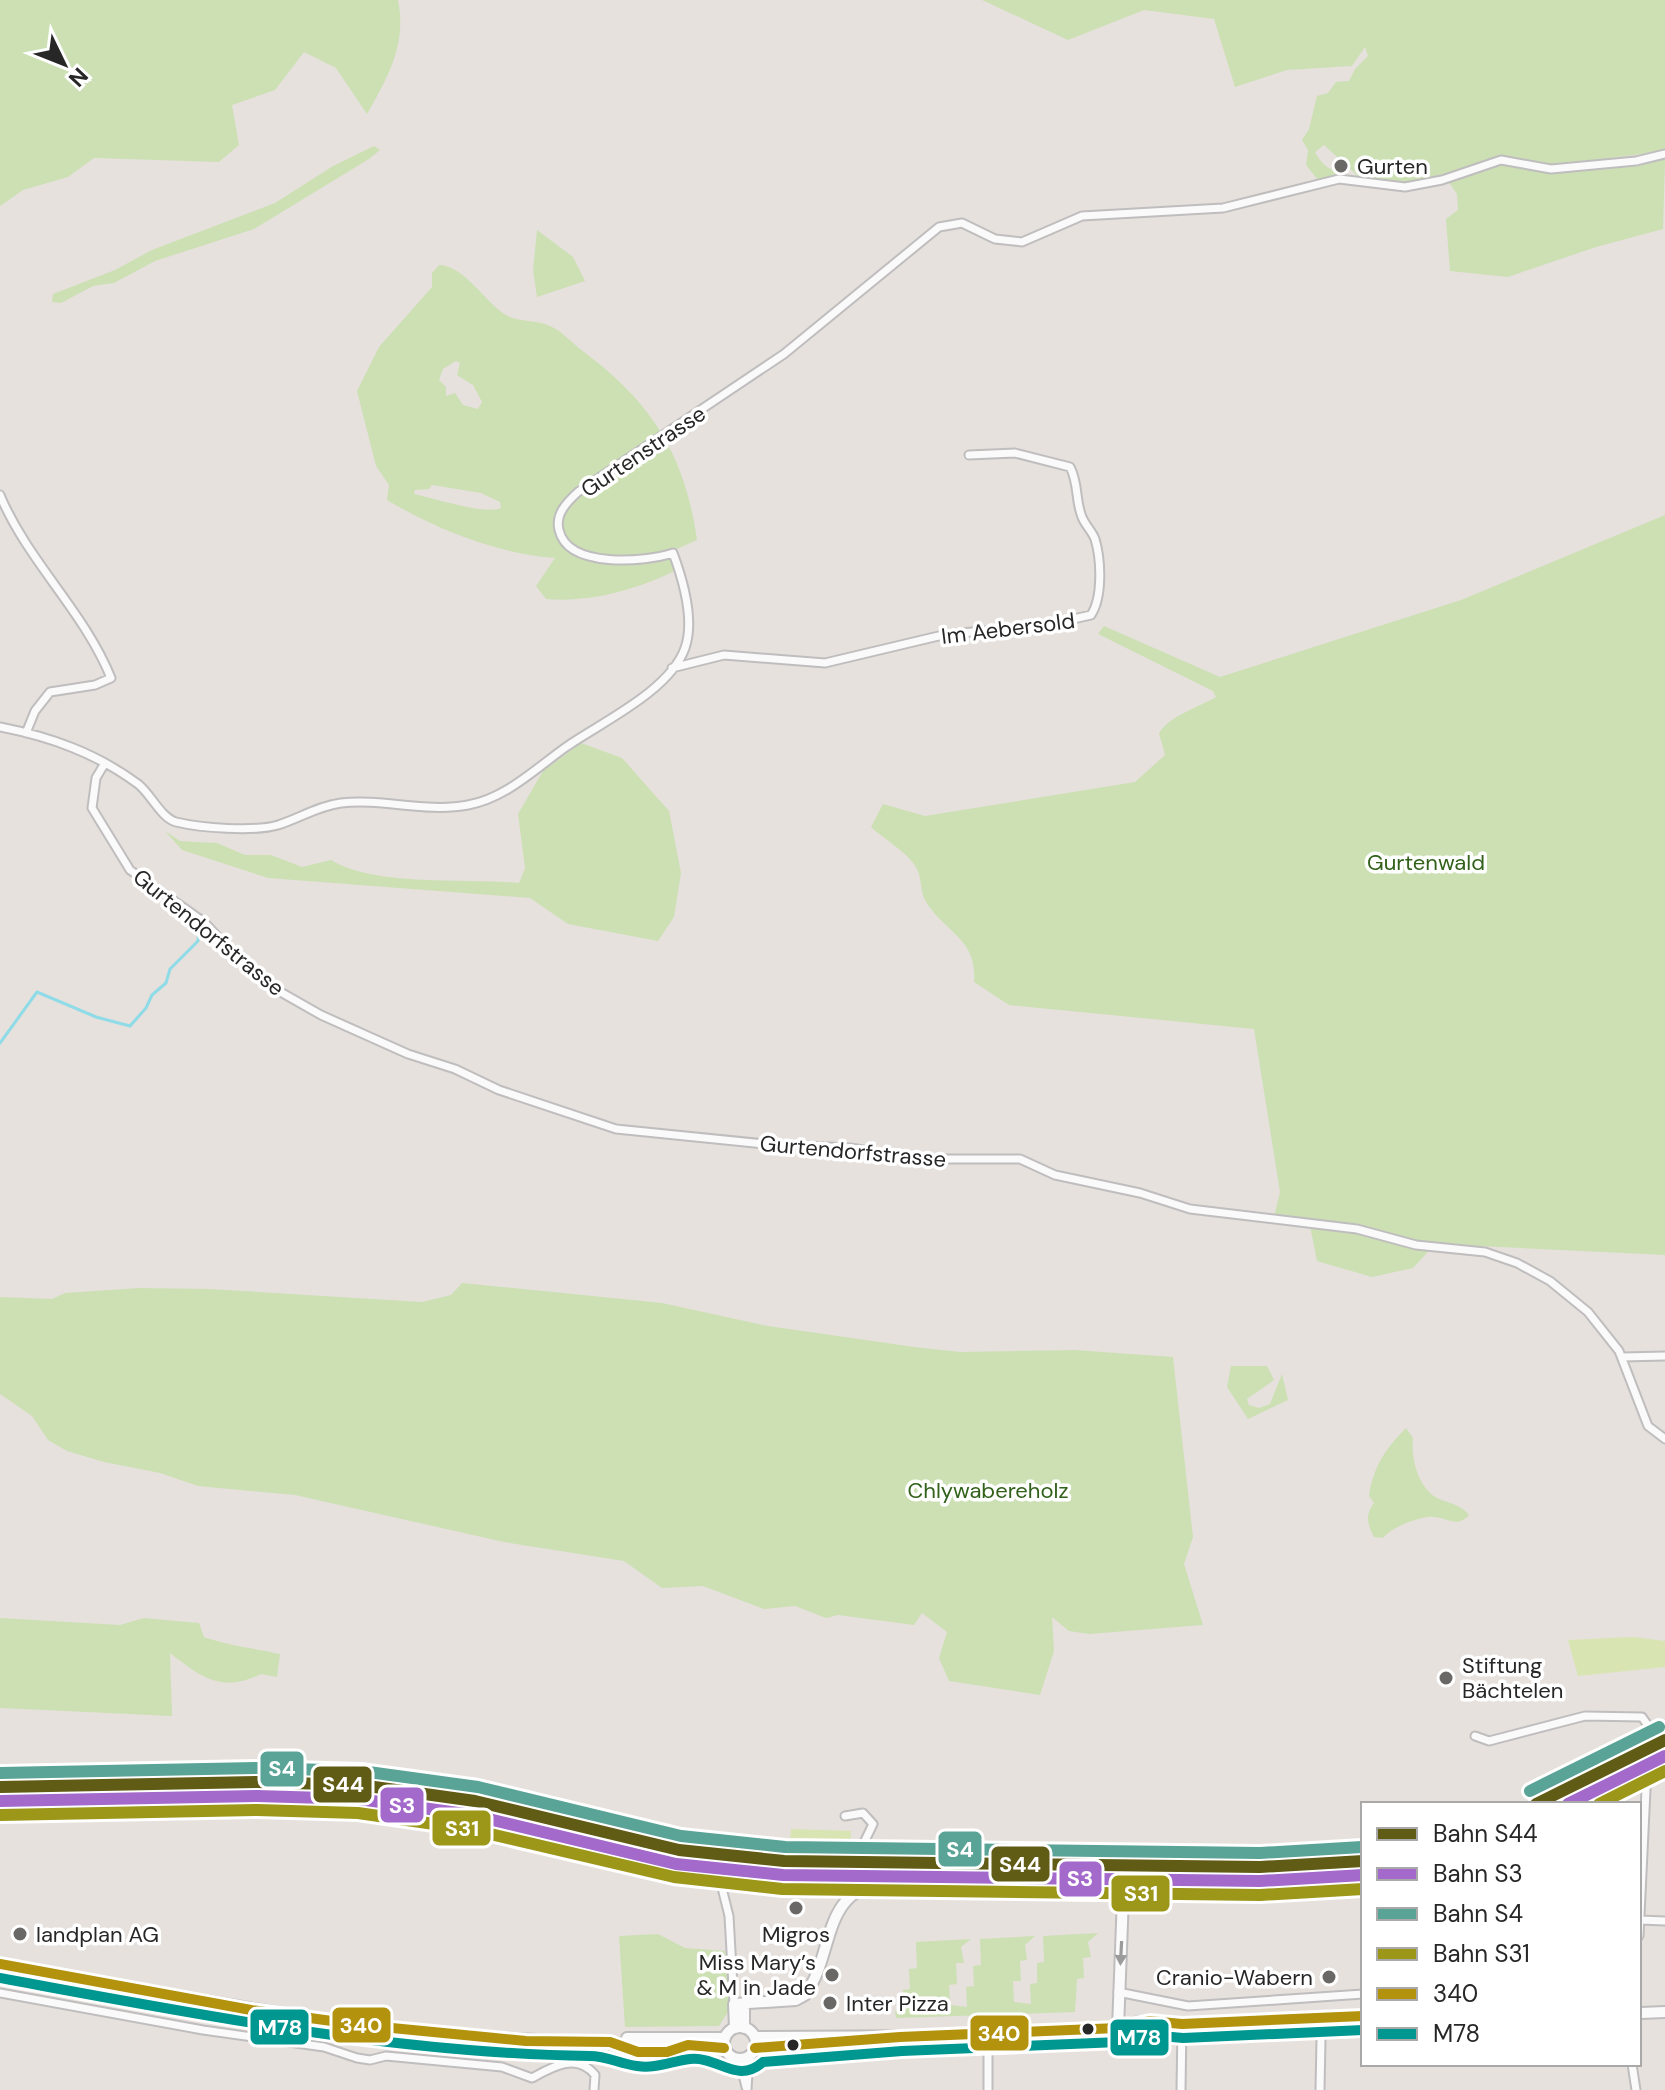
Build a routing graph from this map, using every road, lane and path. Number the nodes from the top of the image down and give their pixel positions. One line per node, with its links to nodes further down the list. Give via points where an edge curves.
1 (1665, 154): 4 (street, Gurtenstrasse, via 1551,169 1501,160 1405,187 1339,179 1223,208 1082,216 1022,242 995,239 962,223 939,227 784,354 578,492 565,506 560,533 578,552 608,559 673,553 688,626 686,647)
2 (969, 455): 4 (street, Im Aebersold, via 1015,453 1070,467 1078,481 1081,515 1098,554 1097,600 1091,615 1038,627 933,636 825,663 724,655)
3 (0, 495): 6 (street, via 21,539 80,622 111,678 50,692)
4 (670, 669): 7 (street, Gurtenstrasse, via 621,714 504,792 467,805 342,803 255,829 179,823 167,817 148,792)
5 (0, 727): 6 (street, Gurtenstrasse)
6 (26, 733): 7 (street, Gurtenstrasse, via 70,745)
7 (105, 763): 9 (street, Gurtendorfstrasse, via 96,778 92,808 103,830 142,880 204,922 245,966 334,1021 499,1090 616,1129 921,1159 1020,1159 1055,1175 1201,1211 1357,1229 1416,1245 1485,1252 1550,1281 1588,1312)
8 (1665, 1356): 9 (street)
9 (1622, 1357): 10 (street, Gurtendorfstrasse, via 1644,1418)
10 (1665, 1439)
11 (1475, 1736): 15 (street, via 1489,1741 1585,1716 1642,1717 1649,1727)
12 (845, 1816): 14 (street, via 863,1813 873,1824 859,1853)
13 (716, 1864): 22 (street, via 729,1916)
14 (863, 1887): 19 (main road, one-way to 19, via 889,1881 1110,1881 1123,1897); 22 (main road, via 840,1910 804,1997)
15 (1641, 1899)
16 (1641, 1920): 17 (street)
17 (1665, 1921)
18 (0, 1964): 30 (main road, via 361,2025 526,2041)
19 (1118, 1992): 21 (street, via 1188,2006); 28 (main road)
20 (0, 1993): 35 (street, via 324,2047 370,2060 386,2056 502,2067 532,2078 559,2063 583,2064 595,2075)
21 (1361, 1994)
22 (739, 2004): 27 (main road)
23 (1665, 2012): 24 (main road)
24 (1641, 2013)
25 (1361, 2016): 26 (main road)
26 (1182, 2024): 28 (main road, via 1164,2030); 37 (street)
27 (740, 2028): 30 (main road); 31 (main road)
28 (1118, 2028): 31 (main road, via 900,2037)
29 (1321, 2039): 38 (street)
30 (724, 2043): 31 (main road, via 730,2056)
31 (750, 2050): 34 (street)
32 (988, 2054): 36 (street)
33 (1632, 2066): 39 (street)
34 (746, 2089)
35 (594, 2090)
36 (988, 2090)
37 (1181, 2090)
38 (1320, 2090)
39 (1636, 2090)

